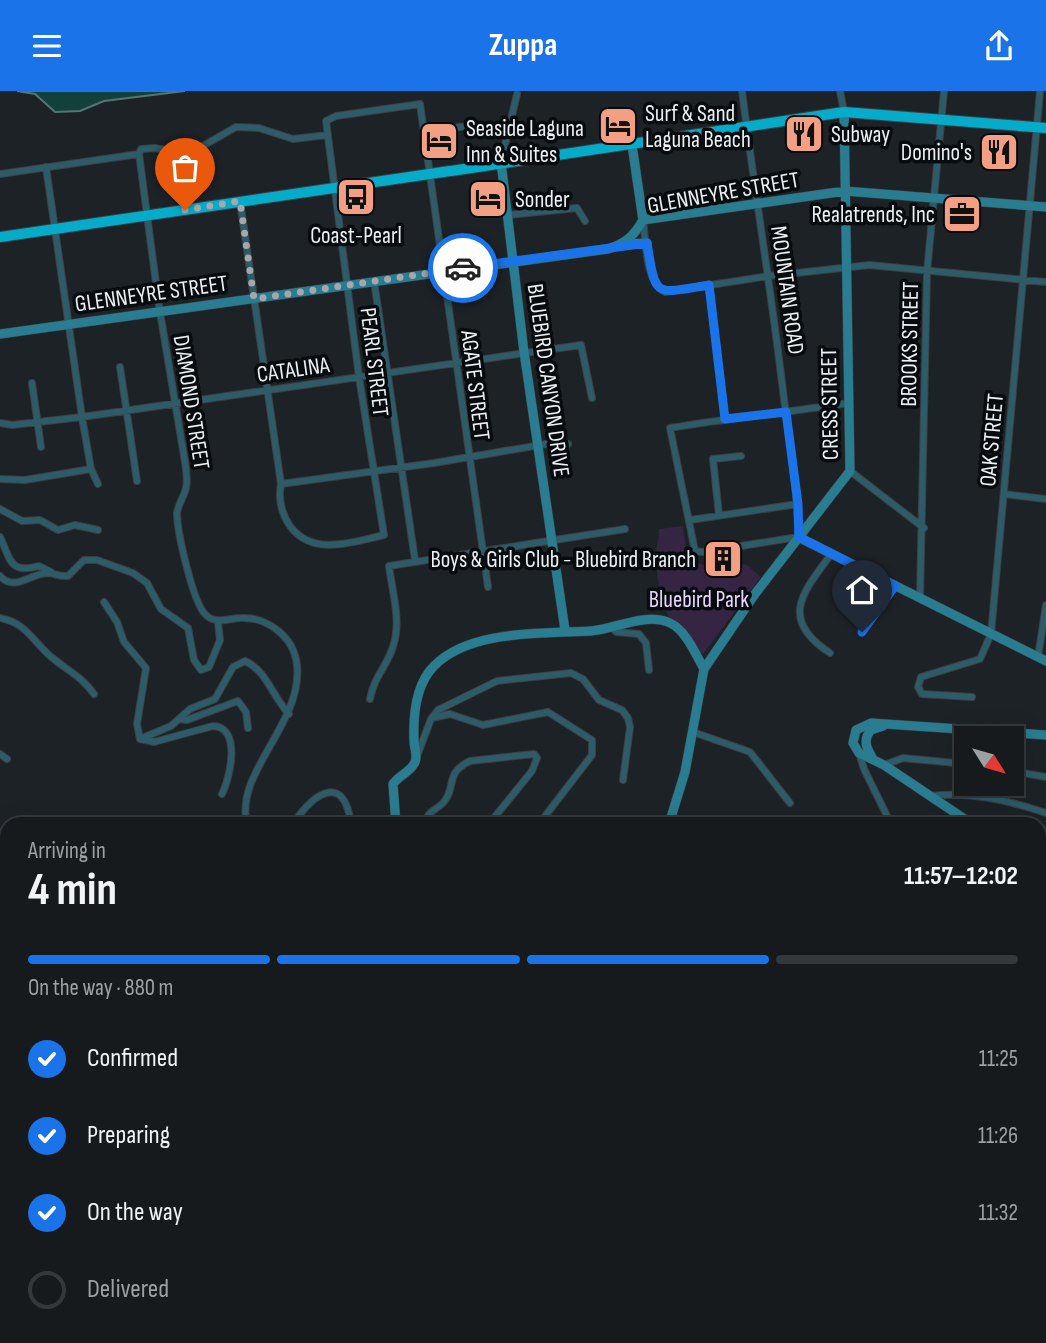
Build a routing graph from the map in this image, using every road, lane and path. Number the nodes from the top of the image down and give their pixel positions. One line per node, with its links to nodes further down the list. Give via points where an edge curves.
1 (741, 91): 10 (street, MOUNTAIN ROAD)
2 (840, 91): 6 (street, CRESS STREET)
3 (944, 91): 8 (street, BROOKS STREET)
4 (1040, 91): 11 (street, OAK STREET)
5 (517, 94): 16 (street, BLUEBIRD CANYON DRIVE)
6 (844, 112): 8 (highway); 10 (highway); 21 (street, CRESS STREET)
7 (335, 116): 12 (street, AGATE STREET, via 420,104); 13 (street, PEARL STREET, via 326,121)
8 (941, 121): 11 (highway); 22 (street, BROOKS STREET)
9 (474, 125): 12 (street)
10 (746, 126): 14 (highway); 24 (street, MOUNTAIN ROAD)
11 (1042, 127): 25 (street, OAK STREET)
12 (424, 132): 19 (street, AGATE STREET)
13 (327, 135): 15 (street, via 293,139 259,128 236,128 194,151 155,148 141,149); 20 (street, PEARL STREET)
14 (632, 145): 16 (highway); 29 (street)
15 (139, 154): 17 (street); 28 (street, DIAMOND STREET)
16 (501, 162): 19 (highway); 27 (street, BLUEBIRD CANYON DRIVE)
17 (46, 167): 18 (street); 31 (street)
18 (0, 174)
19 (429, 174): 20 (highway); 37 (street, AGATE STREET)
20 (333, 187): 23 (highway); 43 (street, PEARL STREET)
21 (845, 191): 22 (street, GLENNEYRE STREET); 24 (street, GLENNEYRE STREET); 36 (street, CRESS STREET)
22 (933, 196): 25 (street, GLENNEYRE STREET); 38 (street, BROOKS STREET)
23 (240, 201): 28 (highway); 45 (street)
24 (758, 203): 29 (street, GLENNEYRE STREET); 39 (street, MOUNTAIN ROAD)
25 (1028, 206): 26 (street, GLENNEYRE STREET); 40 (street, OAK STREET)
26 (1046, 207)
27 (508, 215): 30 (street, via 577,208); 35 (street, BLUEBIRD CANYON DRIVE)
28 (147, 216): 31 (highway); 46 (street, DIAMOND STREET)
29 (643, 220): 33 (street); 34 (street, GLENNEYRE STREET)
30 (585, 221)
31 (53, 227): 32 (highway); 47 (street)
32 (0, 237)
33 (647, 243): 34 (street); 44 (street, via 652,279 665,292)
34 (624, 244): 35 (street, GLENNEYRE STREET)
35 (513, 260): 37 (street, GLENNEYRE STREET); 49 (street, BLUEBIRD CANYON DRIVE)
36 (847, 266): 38 (street); 39 (street); 58 (street, CRESS STREET)
37 (442, 272): 41 (street, GLENNEYRE STREET); 50 (street, AGATE STREET)
38 (927, 272): 40 (street); 84 (street, BROOKS STREET)
39 (769, 276): 44 (street); 60 (street, MOUNTAIN ROAD)
40 (1022, 280): 42 (street); 78 (street, OAK STREET)
41 (374, 281): 43 (street, GLENNEYRE STREET); 52 (street)
42 (1046, 282)
43 (348, 285): 45 (street, GLENNEYRE STREET); 53 (street, PEARL STREET)
44 (709, 285): 62 (street)
45 (254, 299): 46 (street, GLENNEYRE STREET); 55 (street)
46 (160, 312): 47 (street, GLENNEYRE STREET); 57 (street, DIAMOND STREET)
47 (68, 324): 48 (street, GLENNEYRE STREET); 61 (street)
48 (0, 334)
49 (524, 352): 50 (street, CATALINA); 56 (street, CATALINA, via 582,345); 66 (street, BLUEBIRD CANYON DRIVE)
50 (457, 362): 52 (street, CATALINA); 69 (street, AGATE STREET)
51 (120, 367): 59 (street)
52 (387, 373): 53 (street, CATALINA); 71 (street)
53 (359, 377): 55 (street, CATALINA); 73 (street, PEARL STREET)
54 (32, 383): 63 (street)
55 (266, 390): 57 (street, CATALINA); 77 (street)
56 (592, 398)
57 (174, 403): 59 (street, CATALINA); 101 (street, DIAMOND STREET, via 187,482 177,515 185,558 200,608)
58 (849, 404): 60 (street); 72 (street, CRESS STREET)
59 (127, 410): 61 (street, CATALINA); 75 (street)
60 (786, 412): 62 (street); 80 (street, MOUNTAIN ROAD)
61 (82, 417): 63 (street, CATALINA); 70 (street)
62 (725, 419): 83 (street, via 670,428)
63 (37, 422): 64 (street, CATALINA); 67 (street)
64 (0, 423)
65 (568, 444): 66 (street)
66 (539, 445): 69 (street); 89 (street, BLUEBIRD CANYON DRIVE)
67 (41, 447)
68 (741, 456): 82 (street, via 713,459)
69 (467, 457): 71 (street); 90 (street, AGATE STREET)
70 (91, 468): 74 (street, via 25,480); 76 (street)
71 (400, 468): 73 (street); 92 (street)
72 (850, 471): 84 (street); 88 (street, CRESS STREET)
73 (373, 472): 77 (street); 77 (street, PEARL STREET, via 384,535 337,545 305,540 285,519)
74 (0, 479)
75 (137, 481)
76 (98, 484)
77 (281, 484)
78 (1004, 494): 79 (street); 105 (street, OAK STREET)
79 (1046, 499)
80 (798, 504): 82 (street); 88 (street, MOUNTAIN ROAD)
81 (0, 509): 86 (street, via 22,521 40,520 58,530 75,525)
82 (719, 516): 83 (street)
83 (690, 520): 88 (street, via 696,551)
84 (924, 528): 97 (street, BROOKS STREET)
85 (625, 529): 89 (street)
86 (98, 530)
87 (0, 537): 93 (street, via 17,568 39,566)
88 (799, 537): 91 (street); 108 (street, CRESS STREET)
89 (552, 539): 90 (street); 103 (street, BLUEBIRD CANYON DRIVE)
90 (482, 550): 92 (street); 96 (street, AGATE STREET)
91 (832, 554): 95 (street); 106 (street, via 807,586 799,609 804,629)
92 (415, 560): 112 (street, via 388,566 395,643 374,679)
93 (51, 573): 94 (street, via 16,584); 101 (street, via 68,576 84,559 133,573 147,583 161,609 188,628 194,660 201,670 209,667 220,640)
94 (0, 576)
95 (895, 586): 97 (street); 104 (street)
96 (488, 587)
97 (920, 597): 105 (street)
98 (104, 602): 120 (street, via 124,642 146,668 136,724)
99 (1046, 605): 107 (street)
100 (0, 618): 110 (street, via 20,623 48,654 78,673)
101 (218, 622): 113 (street, via 258,619 286,639 297,664)
102 (612, 626): 103 (street); 108 (street, via 634,621 670,623); 109 (street, via 616,632 643,638)
103 (565, 630): 123 (street, via 495,639 466,646 442,659 418,693)
104 (862, 632)
105 (991, 634): 107 (street); 111 (street, OAK STREET, via 980,659 921,677 918,688 922,694)
106 (830, 653)
107 (1042, 659)
108 (704, 669): 118 (street)
109 (649, 670)
110 (94, 694)
111 (972, 697)
112 (370, 699)
113 (289, 714): 114 (street, via 260,670 245,661 233,667 215,699); 136 (street, via 253,781)
114 (179, 719): 117 (street, via 238,701 246,712); 120 (street)
115 (431, 719): 123 (street); 131 (street, via 438,710 497,681 572,673 583,679 599,701 622,710 628,718); 142 (street, via 450,714 483,725 548,712 587,735 592,740 592,755)
116 (888, 725): 119 (street); 121 (street, via 859,726 853,739); 125 (street, via 868,733 866,747)
117 (247, 728)
118 (693, 732): 134 (street, via 750,752); 143 (street)
119 (1046, 735)
120 (140, 739): 132 (street, via 154,742 217,725 228,734 231,752 231,771)
121 (859, 753): 125 (street); 128 (street)
122 (0, 754): 124 (street)
123 (417, 757): 139 (street, via 412,768 393,784)
124 (8, 759)
125 (873, 759): 127 (street); 128 (street)
126 (954, 763): 127 (street, via 903,758)
127 (884, 765): 133 (street)
128 (864, 769): 144 (street)
129 (1024, 773): 130 (street)
130 (1046, 777)
131 (623, 780)
132 (222, 795)
133 (930, 796): 135 (street, via 966,795); 145 (street)
134 (790, 803)
135 (1046, 813)
136 (245, 817)
137 (299, 817): 138 (street, via 316,796 332,792 346,803)
138 (349, 817)
139 (395, 817)
140 (428, 817): 141 (street, via 445,800 450,779 462,764 534,754 532,771)
141 (495, 817)
142 (543, 817)
143 (671, 817)
144 (888, 817)
145 (962, 817)

